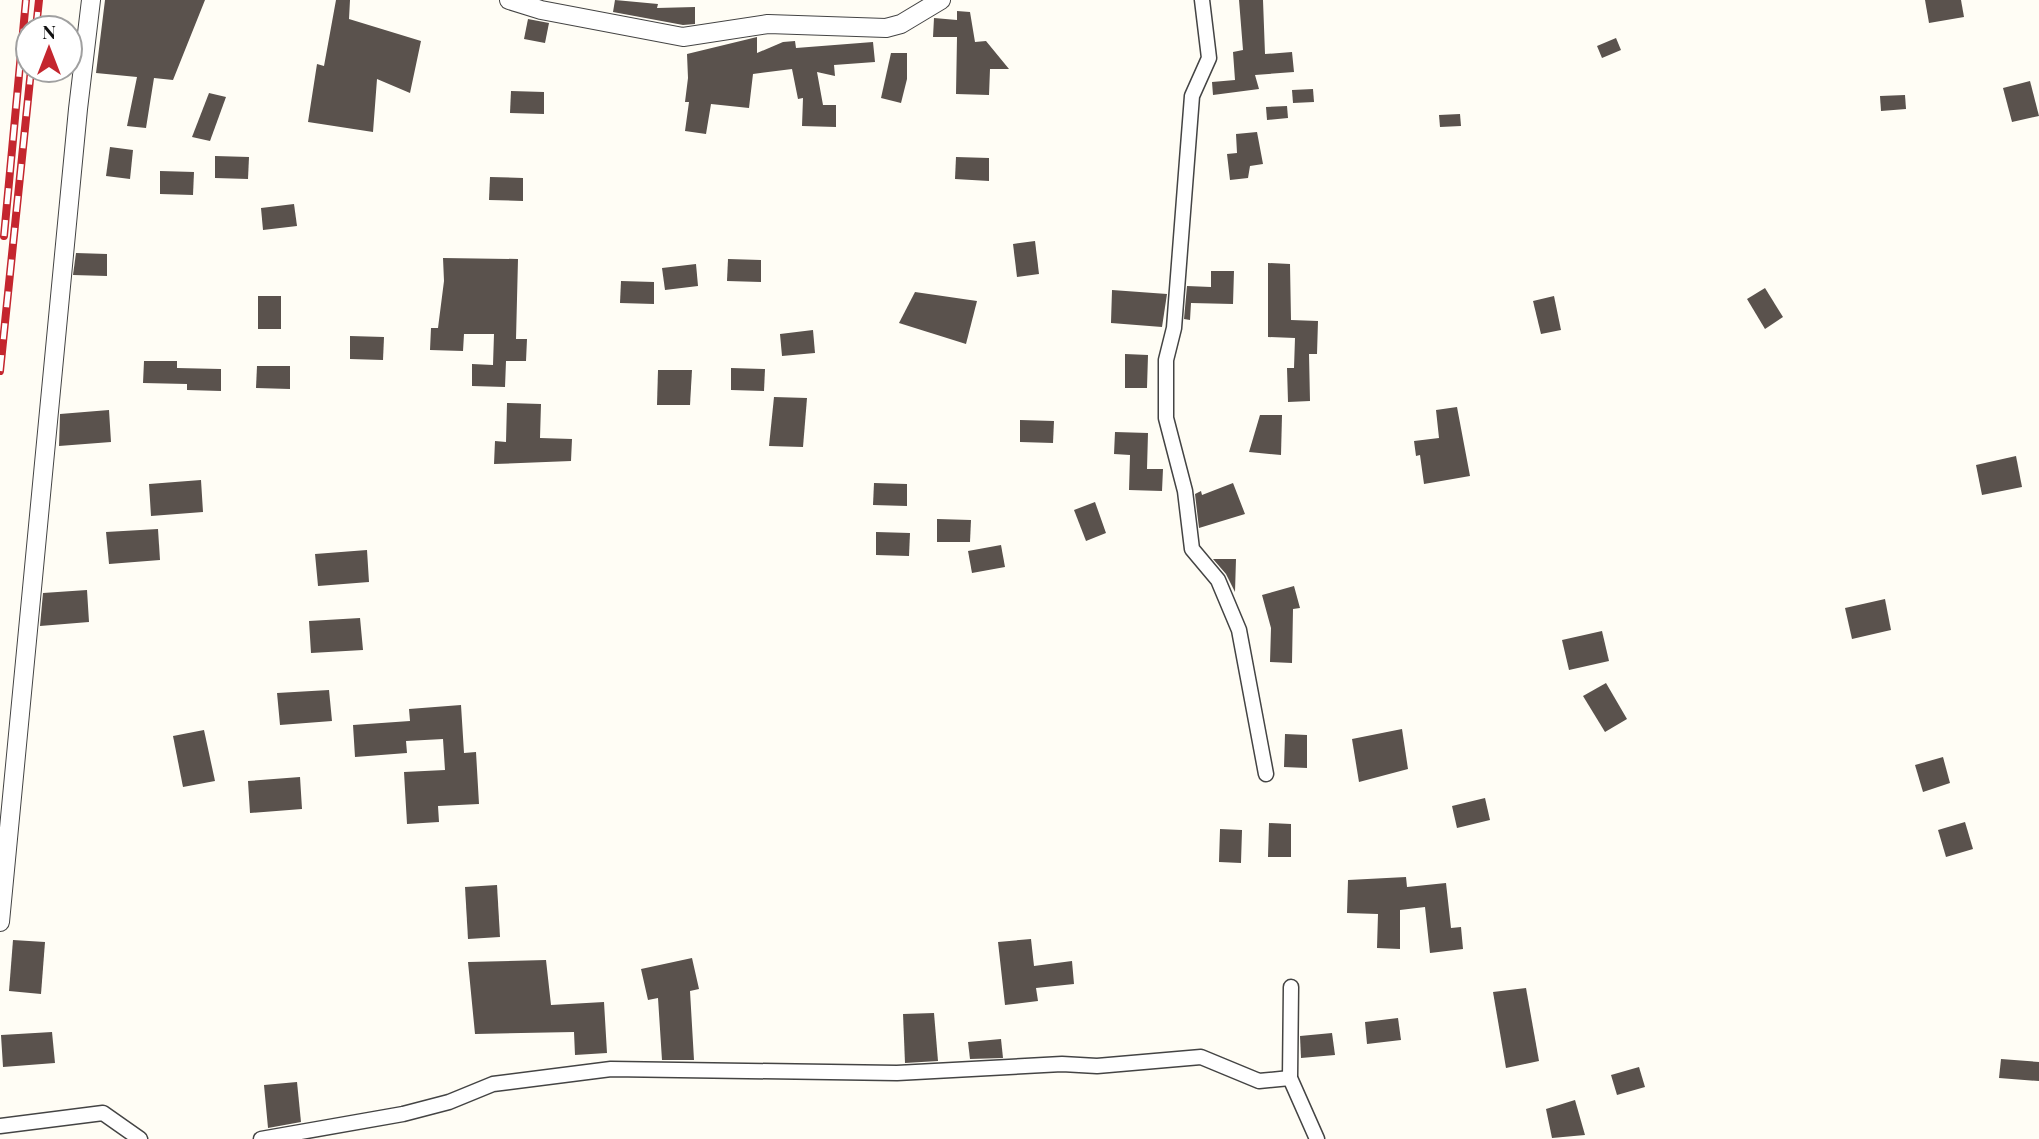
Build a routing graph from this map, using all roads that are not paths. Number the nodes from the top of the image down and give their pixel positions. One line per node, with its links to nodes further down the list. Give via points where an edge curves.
1 (91, 0): 6 (street)
2 (509, 0): 3 (street, via 683,37 768,24 886,28)
3 (941, 0)
4 (1202, 0): 5 (street, via 1209,58 1192,96 1174,328 1166,360 1166,418 1185,491 1192,549 1218,580 1240,630)
5 (1266, 774)
6 (5, 835): 7 (street)
7 (0, 922)
8 (1291, 987): 9 (street)
9 (1290, 1078): 12 (street, via 1259,1081 1201,1057 1097,1066 897,1073 611,1069 493,1084 403,1114); 13 (street)
10 (0, 1126): 11 (street, via 103,1114)
11 (140, 1139)
12 (261, 1139)
13 (1317, 1139)

